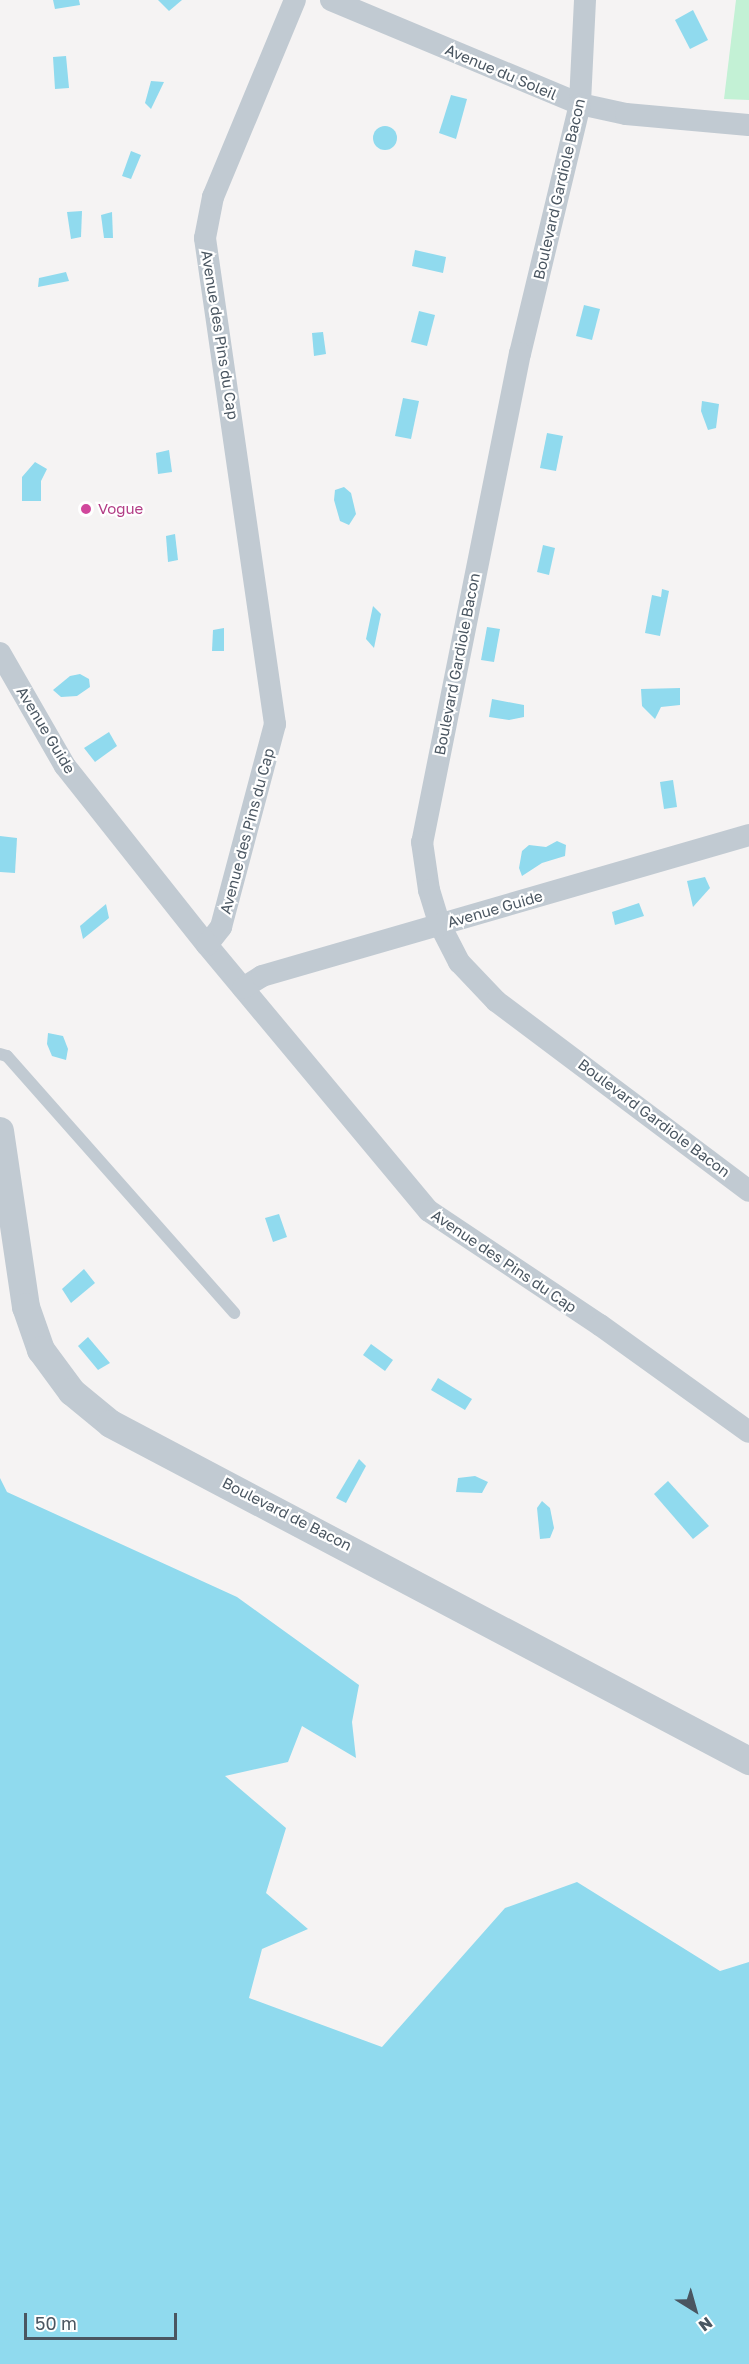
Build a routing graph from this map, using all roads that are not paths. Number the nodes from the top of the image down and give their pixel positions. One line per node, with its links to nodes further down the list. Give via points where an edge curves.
1 (295, 0): 9 (street, Avenue des Pins du Cap, via 213,197 205,238 275,724 221,927)
2 (331, 0): 4 (street, Avenue du Soleil)
3 (585, 0): 4 (street, Boulevard Gardiole Bacon)
4 (580, 104): 5 (street, Avenue du Soleil, via 626,114); 8 (street, Boulevard Gardiole Bacon, via 520,353 422,842 429,890)
5 (749, 125)
6 (0, 653): 9 (street, Avenue Guide, via 65,766)
7 (749, 835): 8 (street, Avenue Guide)
8 (440, 925): 10 (street, Avenue Guide, via 261,976); 13 (street, Boulevard Gardiole Bacon, via 459,962 496,1001)
9 (207, 945): 10 (street, Avenue des Pins du Cap)
10 (243, 988): 15 (street, Avenue des Pins du Cap, via 429,1211 600,1324)
11 (0, 1054): 14 (lane, via 7,1056)
12 (0, 1131): 16 (street, Boulevard de Bacon, via 26,1307 41,1350 72,1392 111,1424)
13 (749, 1191)
14 (234, 1313)
15 (749, 1432)
16 (749, 1761)

